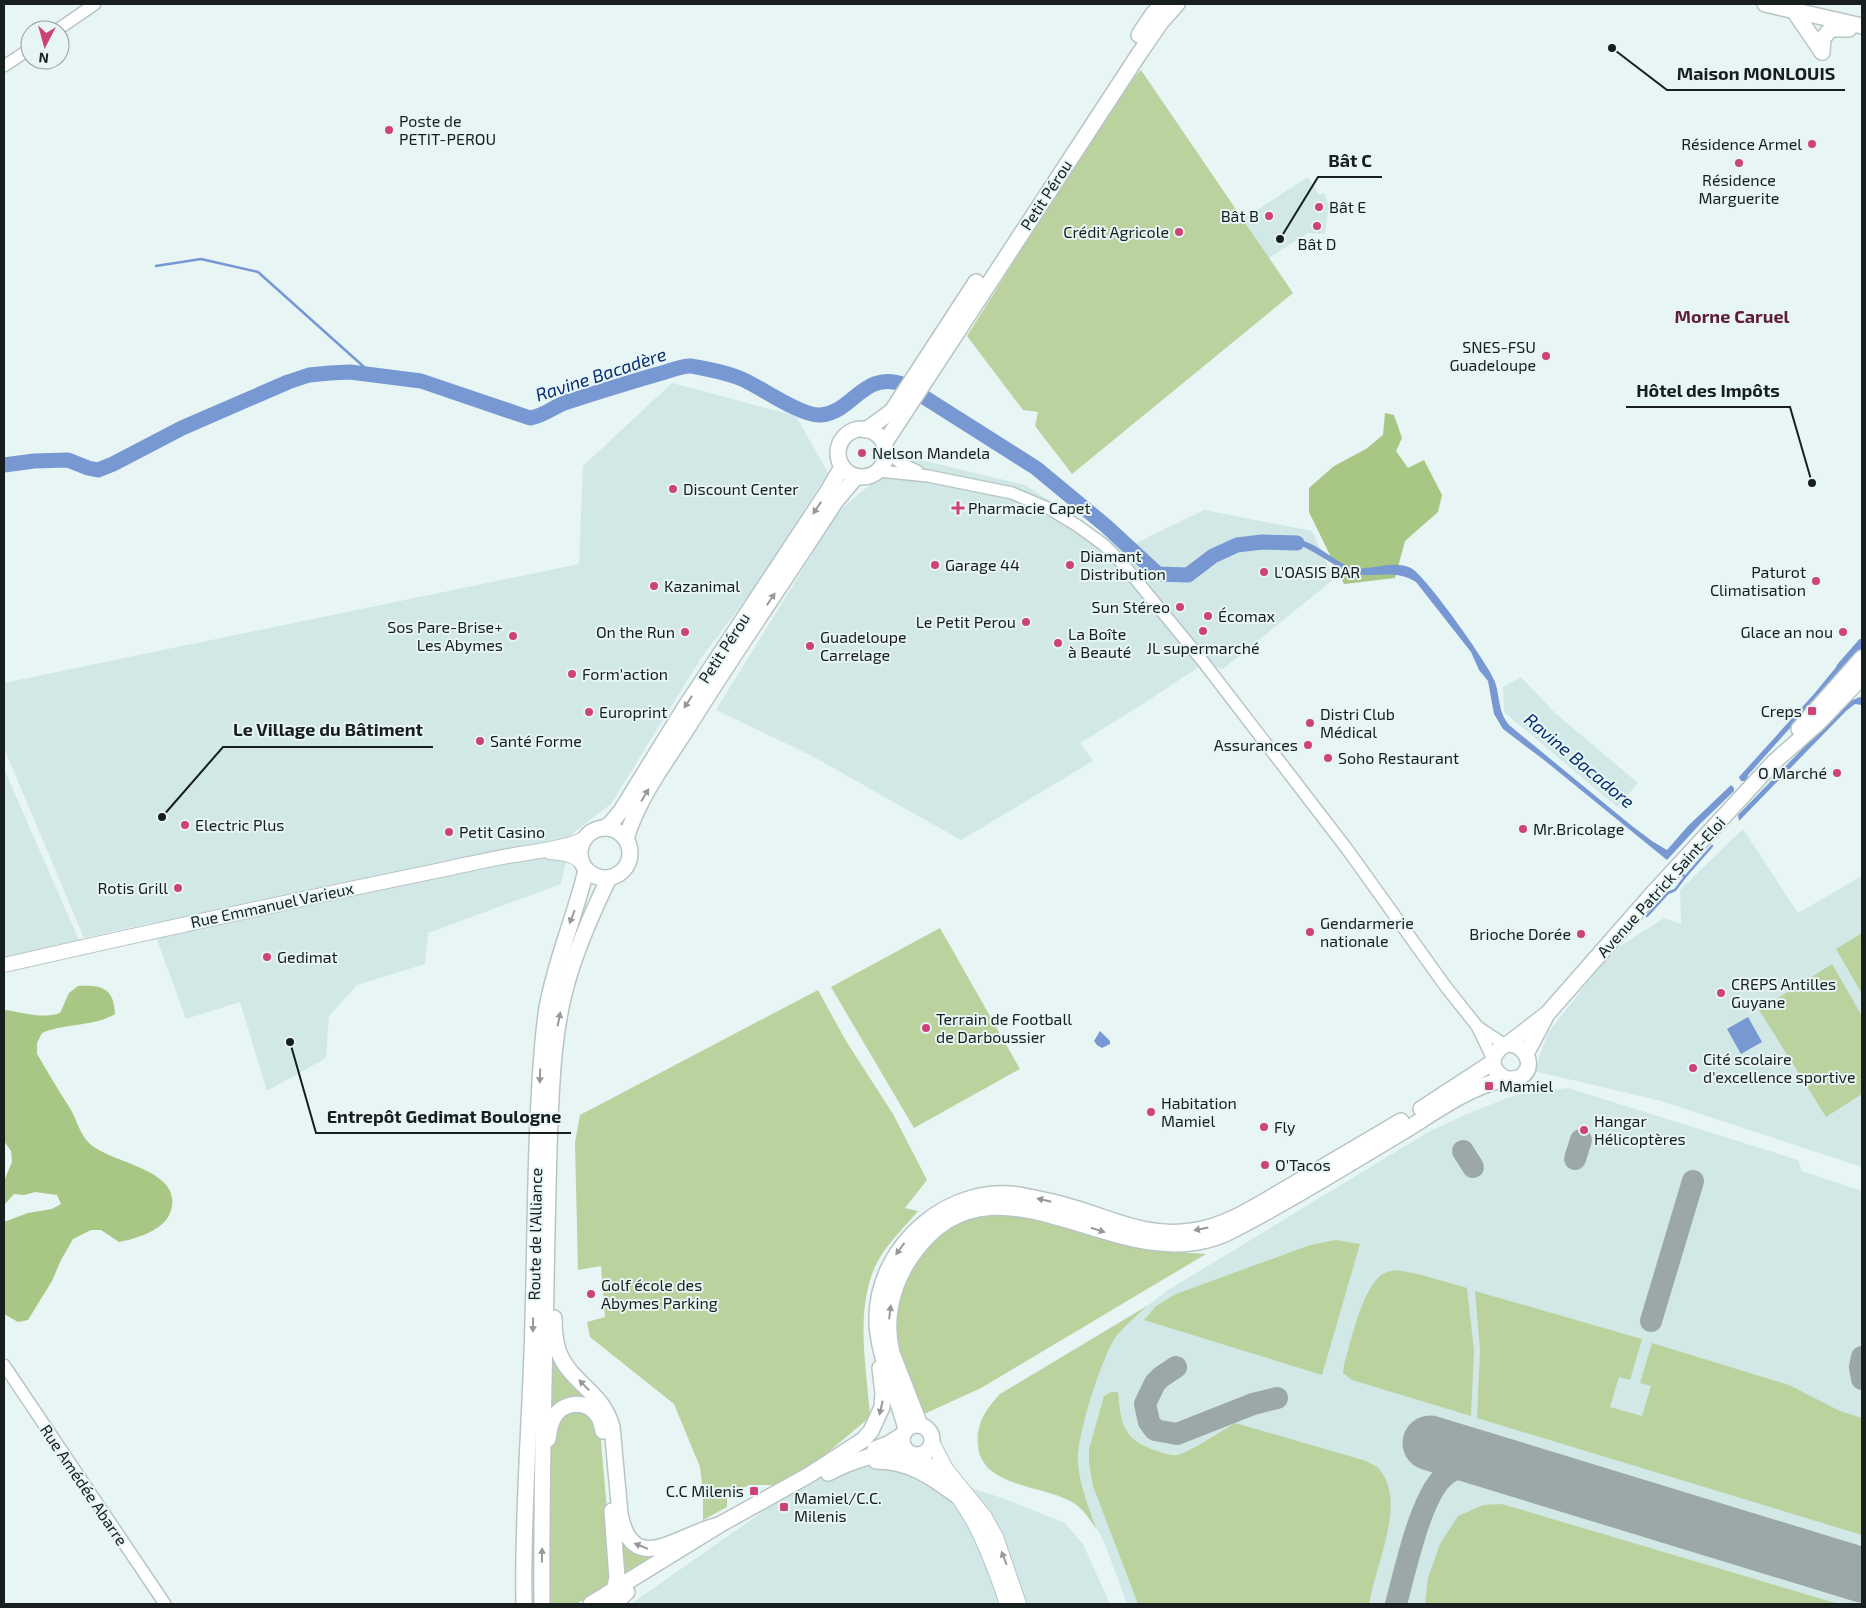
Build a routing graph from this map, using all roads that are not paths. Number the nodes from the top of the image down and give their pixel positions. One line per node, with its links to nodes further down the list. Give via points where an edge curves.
1 (95, 4): 7 (street)
2 (1163, 4): 11 (main road, Petit Pérou, via 1153,14)
3 (1177, 4): 11 (main road, Petit Pérou, via 1161,22)
4 (1765, 4): 5 (main road)
5 (1799, 8): 6 (main road); 8 (main road); 8 (main road, via 1822,52 1823,38 1831,29)
6 (1862, 16)
7 (70, 21)
8 (1862, 28)
9 (20, 56): 10 (street)
10 (4, 66)
11 (912, 389): 12 (main road, Petit Pérou, via 892,411); 13 (main road, Petit Pérou)
12 (866, 430): 13 (main road, via 877,434); 14 (main road, via 849,433 840,443 838,456)
13 (885, 447): 15 (main road, via 885,461); 16 (street, via 902,464)
14 (842, 467): 17 (main road); 20 (main road, Petit Pérou, one-way to 20, via 621,811)
15 (879, 470): 16 (street); 17 (main road, via 868,477)
16 (928, 476): 28 (street, via 1012,493 1050,509 1078,526 1123,564 1201,659)
17 (856, 477): 22 (main road, Petit Pérou, one-way to 17, via 642,800 712,689 835,502)
18 (1861, 676): 19 (main road, Avenue Patrick Saint-Eloi, via 1841,700); 19 (main road, Avenue Patrick Saint-Eloi, via 1789,741)
19 (1774, 762): 27 (main road, Avenue Patrick Saint-Eloi, via 1654,891)
20 (604, 828): 21 (main road); 22 (main road, via 613,829)
21 (585, 838): 23 (main road, Rue Emmanuel Varieux); 24 (main road, via 579,854)
22 (626, 839): 25 (main road, via 630,853 627,867)
23 (542, 851): 24 (main road, Rue Emmanuel Varieux, via 576,857); 26 (main road, Rue Emmanuel Varieux, via 157,929)
24 (584, 866): 25 (main road, via 592,876); 42 (main road, Route de l'Alliance, one-way to 42, via 579,900 553,980 541,1051)
25 (609, 878): 33 (main road, Route de l'Alliance, one-way to 25, via 552,1076 560,1010 574,957)
26 (4, 965)
27 (1548, 1013): 29 (main road, Avenue Patrick Saint-Eloi); 30 (main road, Avenue Patrick Saint-Eloi)
28 (1477, 1026): 29 (street); 31 (street)
29 (1507, 1045): 30 (main road, via 1521,1047); 31 (main road, via 1497,1051)
30 (1526, 1054): 32 (main road, via 1528,1062 1524,1074)
31 (1493, 1060): 32 (main road, via 1497,1073); 34 (main road, one-way to 34, via 1425,1107 1247,1212 1205,1229 1176,1233 1148,1231 1018,1194 974,1197 954,1203 906,1240 889,1267 879,1296)
32 (1506, 1079): 36 (main road, one-way to 32, via 889,1342 889,1315 897,1281 905,1266 920,1245 950,1219 977,1209 1012,1207 1042,1212 1146,1243 1202,1243 1264,1213 1464,1095)
33 (549, 1190): 41 (main road, Route de l'Alliance); 44 (main road, one-way to 33, via 658,1548 642,1548 626,1534 620,1514 608,1414 558,1352 554,1329)
34 (879, 1343): 36 (main road); 40 (main road, one-way to 40, via 883,1393 878,1419 863,1440)
35 (4, 1365): 46 (street, Rue Amédée Abarre)
36 (910, 1430): 37 (main road, via 928,1430); 38 (main road, via 903,1446); 40 (main road, via 888,1444 844,1458)
37 (932, 1442): 38 (main road, via 927,1452); 53 (main road, one-way to 37, via 996,1537 985,1517 946,1469)
38 (911, 1453): 39 (main road, via 885,1453 861,1458); 43 (main road, via 930,1467)
39 (835, 1470): 43 (main road, via 868,1461 895,1462 927,1474); 45 (main road)
40 (809, 1475): 44 (main road)
41 (543, 1485): 45 (main road, via 553,1419 568,1405 588,1407 598,1415 604,1433); 49 (main road, Route de l'Alliance, one-way to 41)
42 (526, 1491): 47 (main road, via 519,1560); 48 (main road, Route de l'Alliance)
43 (956, 1495): 52 (main road, via 985,1544)
44 (719, 1525): 45 (main road)
45 (618, 1596): 50 (main road); 51 (main road)
46 (165, 1604)
47 (520, 1604)
48 (524, 1604)
49 (542, 1604)
50 (591, 1604)
51 (605, 1604)
52 (1007, 1604)
53 (1019, 1604)

